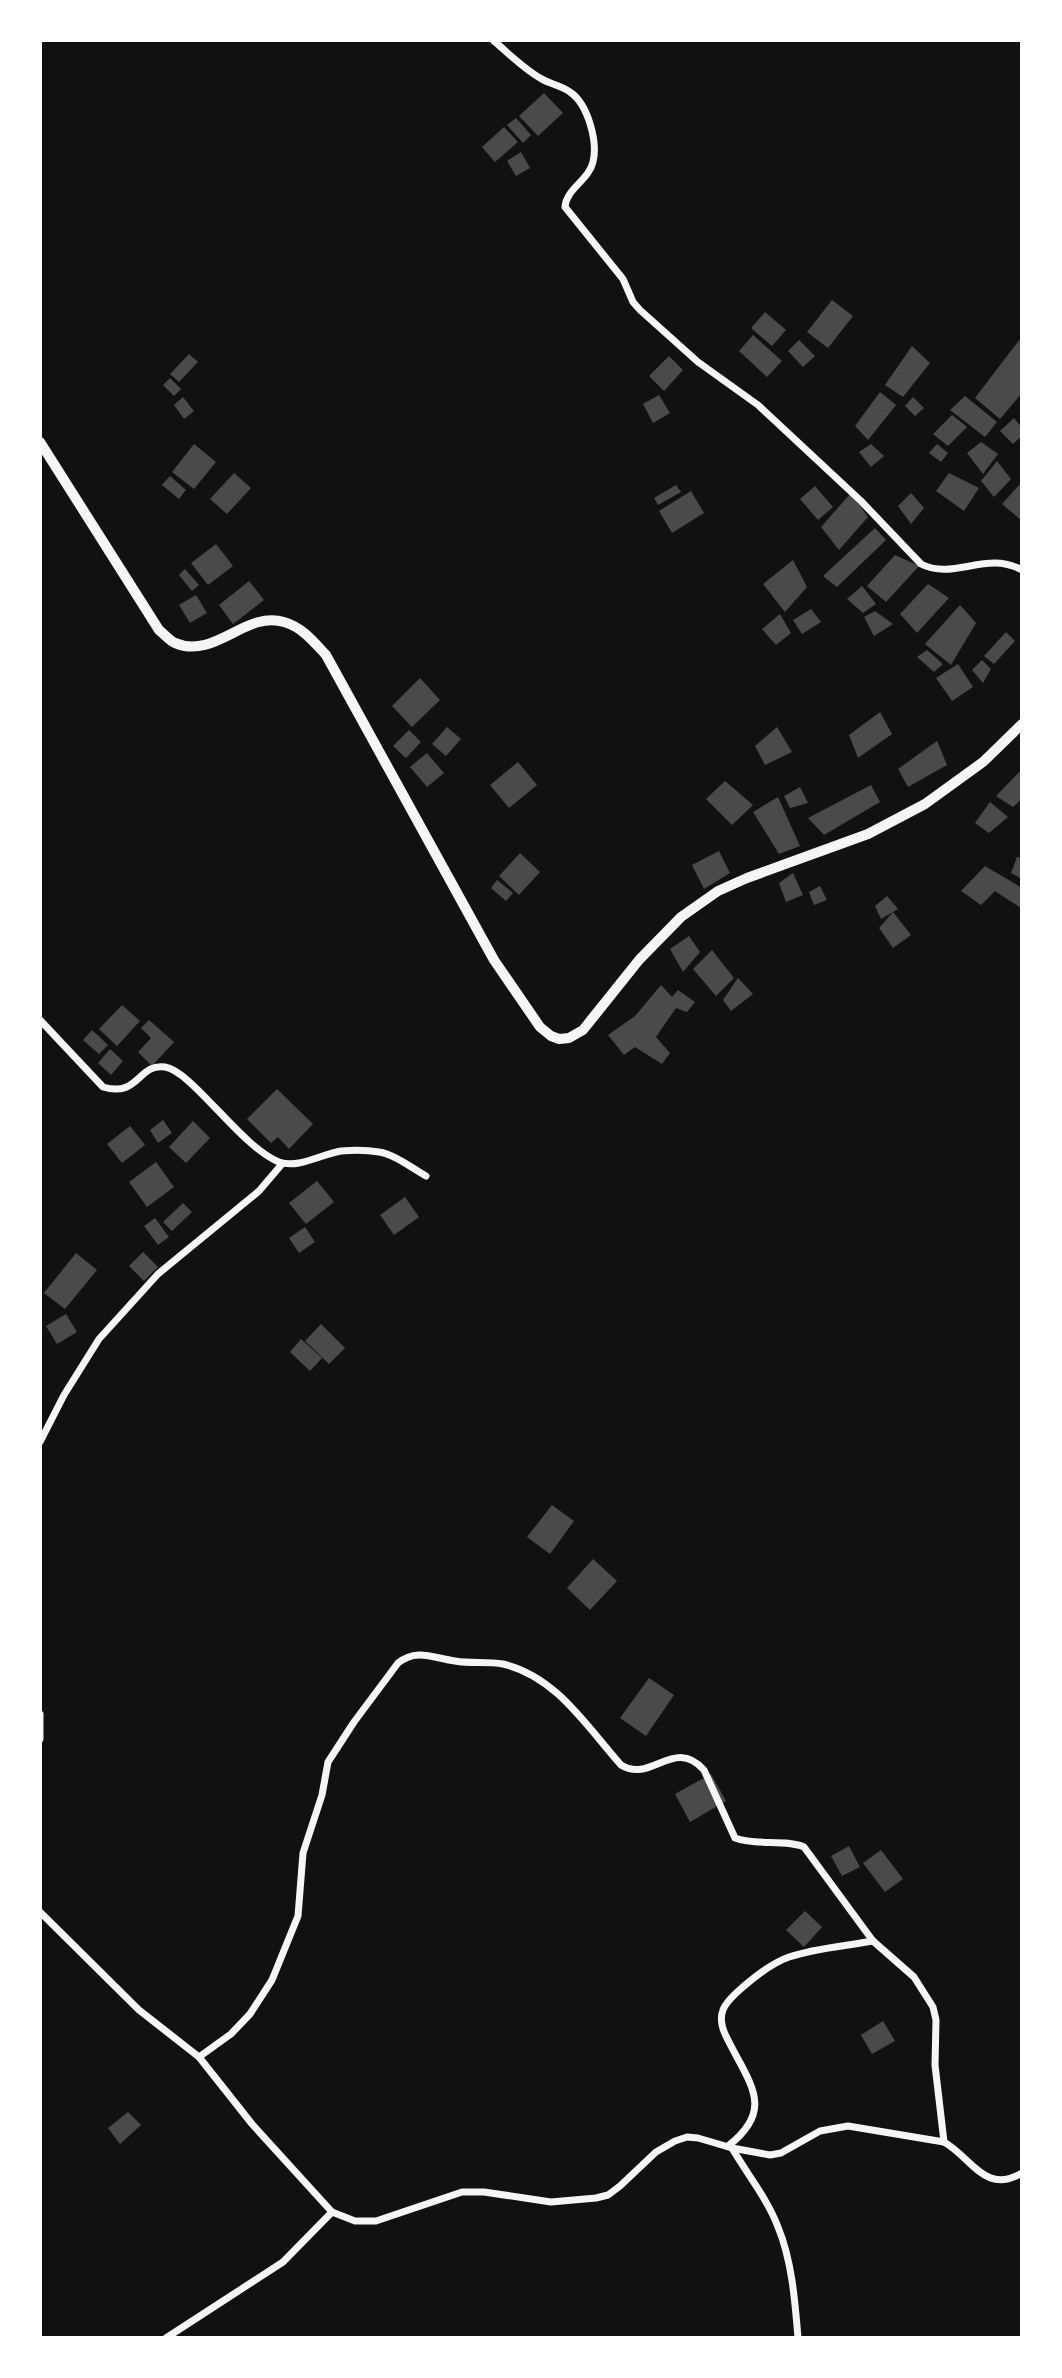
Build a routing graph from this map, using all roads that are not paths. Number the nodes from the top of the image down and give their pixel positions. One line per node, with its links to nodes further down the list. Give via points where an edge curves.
1 (493, 40): 3 (street, via 538,78 571,92 581,102 594,159 565,207 623,279 640,310 698,362 758,405 921,564 933,570 1000,562)
2 (40, 442): 4 (street, via 159,629 175,643 216,642 263,620 282,621 306,634 326,655 494,960 540,1027 559,1039 583,1030 656,943 718,891 868,834 925,804 983,762)
3 (1022, 570)
4 (1022, 724)
5 (40, 1020): 6 (street, via 103,1087 126,1090 152,1068 173,1070 254,1147)
6 (282, 1164): 7 (street, via 342,1151 381,1152); 8 (street, via 259,1191 158,1274 99,1339)
7 (426, 1176)
8 (40, 1442)
9 (40, 1714): 10 (street)
10 (40, 1739)
11 (40, 1912): 13 (street, via 139,2010)
12 (873, 1941): 13 (street, via 804,1847 735,1838 705,1770 689,1757 627,1769 569,1705 527,1672 486,1661 407,1656 354,1721 328,1762 303,1853 298,1916 272,1980 231,2034); 14 (street, via 914,1977 933,2007); 15 (street, via 790,1956 761,1972 723,2008 723,2032 756,2099 746,2129)
13 (198, 2057): 17 (street)
14 (944, 2142): 15 (street, via 848,2126 820,2131 770,2155); 16 (street, via 987,2177 1000,2181)
15 (730, 2147): 17 (street, via 698,2138 675,2141 614,2190 596,2198 551,2202 462,2192 376,2221 355,2221); 19 (street, via 778,2227)
16 (1022, 2173)
17 (332, 2212): 18 (street, via 283,2262)
18 (166, 2338)
19 (798, 2338)

